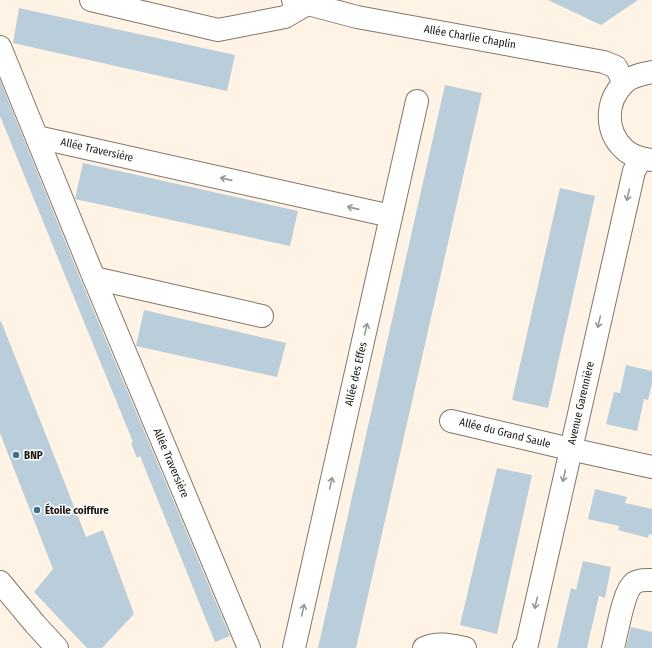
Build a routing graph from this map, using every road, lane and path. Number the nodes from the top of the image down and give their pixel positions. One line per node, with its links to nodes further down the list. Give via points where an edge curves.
1 (91, 0): 2 (street, Allée Charlie Chaplin, via 218,30 285,17)
2 (300, 2): 5 (street, Allée Charlie Chaplin, via 357,17 604,62 616,67)
3 (0, 47): 7 (street, Allée Traversière)
4 (652, 72): 5 (street, via 637,75)
5 (624, 83): 8 (street, via 613,98 609,117 613,135 624,150)
6 (417, 101): 9 (street, Allée des Effes)
7 (37, 137): 9 (street, Allée Traversière, one-way to 7); 10 (street, Allée Traversière)
8 (647, 159): 13 (street, Avenue Garennière, one-way to 13, via 634,171)
9 (391, 216): 21 (street, Allée des Effes, one-way to 9)
10 (94, 278): 11 (street); 20 (street, Allée Traversière)
11 (262, 316)
12 (451, 420): 13 (street, Allée du Grand Saule)
13 (570, 450): 14 (street, Allée du Grand Saule); 24 (street, Avenue Garennière, one-way to 24)
14 (652, 467)
15 (652, 580): 25 (street, via 642,580 634,584 627,593)
16 (0, 582): 19 (street)
17 (0, 605): 18 (street)
18 (44, 648)
19 (57, 648)
20 (249, 648)
21 (294, 648)
22 (424, 648): 23 (street, via 444,644)
23 (465, 648)
24 (524, 648)
25 (613, 648)

